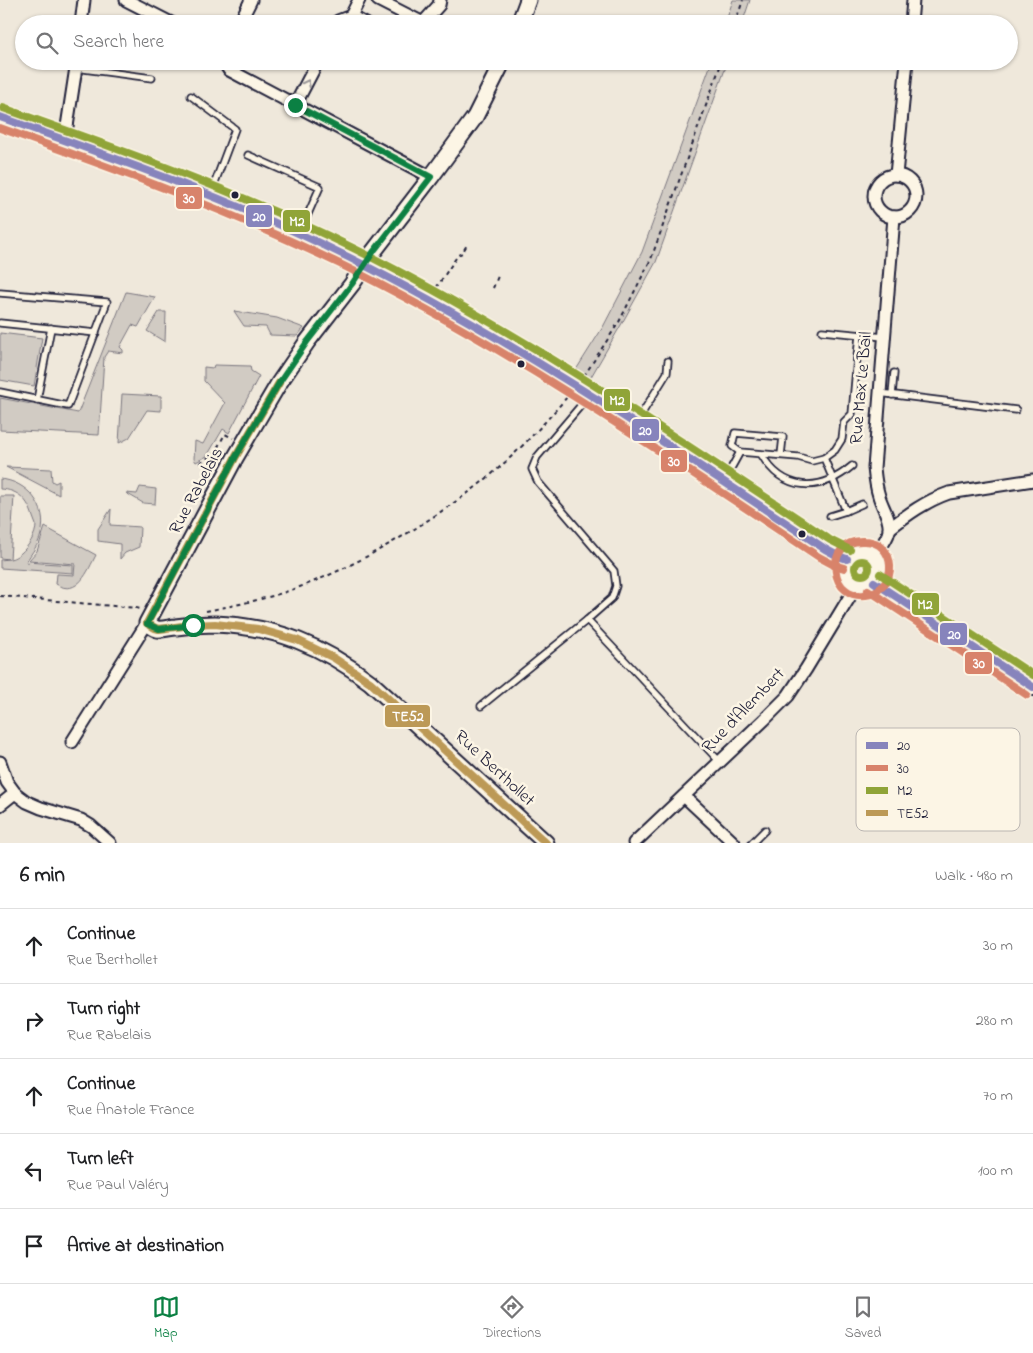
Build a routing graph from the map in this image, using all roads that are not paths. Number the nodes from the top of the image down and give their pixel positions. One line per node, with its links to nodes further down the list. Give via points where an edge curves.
1 (84, 0): 10 (street)
2 (126, 0): 9 (street)
3 (251, 0): 12 (street)
4 (359, 0): 13 (street)
5 (378, 0): 14 (street)
6 (440, 0): 15 (street)
7 (528, 0): 16 (street)
8 (913, 0): 17 (street)
9 (150, 5): 11 (street)
10 (82, 15)
11 (162, 15)
12 (244, 15)
13 (351, 15)
14 (407, 15)
15 (430, 15)
16 (522, 15)
17 (911, 15)
18 (75, 70): 28 (street)
19 (105, 70): 24 (lane)
20 (229, 70): 26 (street)
21 (313, 70): 26 (street, one-way to 21)
22 (498, 70): 31 (street, Rue Rabelais, via 474,117)
23 (906, 70): 30 (street)
24 (152, 78)
25 (191, 96): 32 (lane, via 235,129)
26 (295, 105): 31 (street)
27 (0, 117): 28 (main road)
28 (64, 140): 32 (main road)
29 (248, 154): 34 (lane, via 320,187)
30 (896, 175): 33 (street, via 881,180 874,195 879,210); 33 (street, via 911,182 916,197 909,212)
31 (431, 177): 35 (street, Rue Rabelais)
32 (211, 195): 34 (main road)
33 (894, 217): 42 (street, Rue Max Le Bail)
34 (300, 234): 35 (main road)
35 (364, 265): 45 (main road, via 429,299); 68 (street, Rue Rabelais, via 279,383)
36 (0, 293): 40 (lane, via 108,302)
37 (0, 323): 38 (lane)
38 (51, 328): 40 (lane); 49 (lane)
39 (822, 331): 41 (lane)
40 (96, 333): 49 (lane, via 68,406)
41 (859, 335): 42 (lane); 55 (lane, via 852,414 844,422 842,439)
42 (884, 338): 47 (street, Rue Max Le Bail)
43 (668, 361): 51 (lane, via 667,373)
44 (894, 373): 48 (lane)
45 (583, 391): 51 (main road); 69 (lane, via 537,457 532,470 538,482 614,571 616,586 612,598)
46 (0, 392): 49 (lane)
47 (879, 393): 48 (lane); 63 (street, Rue Max Le Bail, via 875,482)
48 (892, 395): 50 (lane)
49 (37, 400)
50 (1016, 410)
51 (635, 424): 59 (main road)
52 (740, 452): 53 (lane); 54 (lane, via 732,446 735,433 784,437); 59 (lane)
53 (761, 454): 54 (lane); 57 (lane, via 768,465 786,480 810,485)
54 (782, 455): 55 (lane, via 812,461)
55 (824, 458): 57 (lane)
56 (852, 466): 57 (lane)
57 (833, 480): 61 (lane)
58 (1033, 480): 63 (street, via 937,497 916,508)
59 (724, 481): 65 (main road, via 825,549)
60 (862, 504): 61 (lane)
61 (846, 511): 62 (lane)
62 (830, 516)
63 (889, 530): 64 (street)
64 (874, 555): 65 (main road, via 860,551); 66 (main road, via 880,571)
65 (848, 559): 67 (main road, via 845,570)
66 (874, 582): 67 (main road, via 865,586); 70 (main road)
67 (855, 584): 74 (street, Rue d'Alembert, via 788,696)
68 (150, 618): 72 (street, Rue Rabelais); 80 (street, Rue Berthollet, via 159,629 214,624 252,628 290,637 330,655 370,682)
69 (587, 620): 71 (lane); 74 (lane)
70 (1033, 687)
71 (481, 706)
72 (72, 742)
73 (0, 762): 75 (street)
74 (720, 762): 76 (street, Rue d'Alembert)
75 (15, 793): 77 (street); 79 (street, via 27,802 81,820)
76 (684, 796): 81 (street, Rue d'Alembert); 82 (street)
77 (0, 805)
78 (765, 830): 83 (lane)
79 (110, 843)
80 (546, 843)
81 (634, 843)
82 (734, 843)
83 (752, 843)

